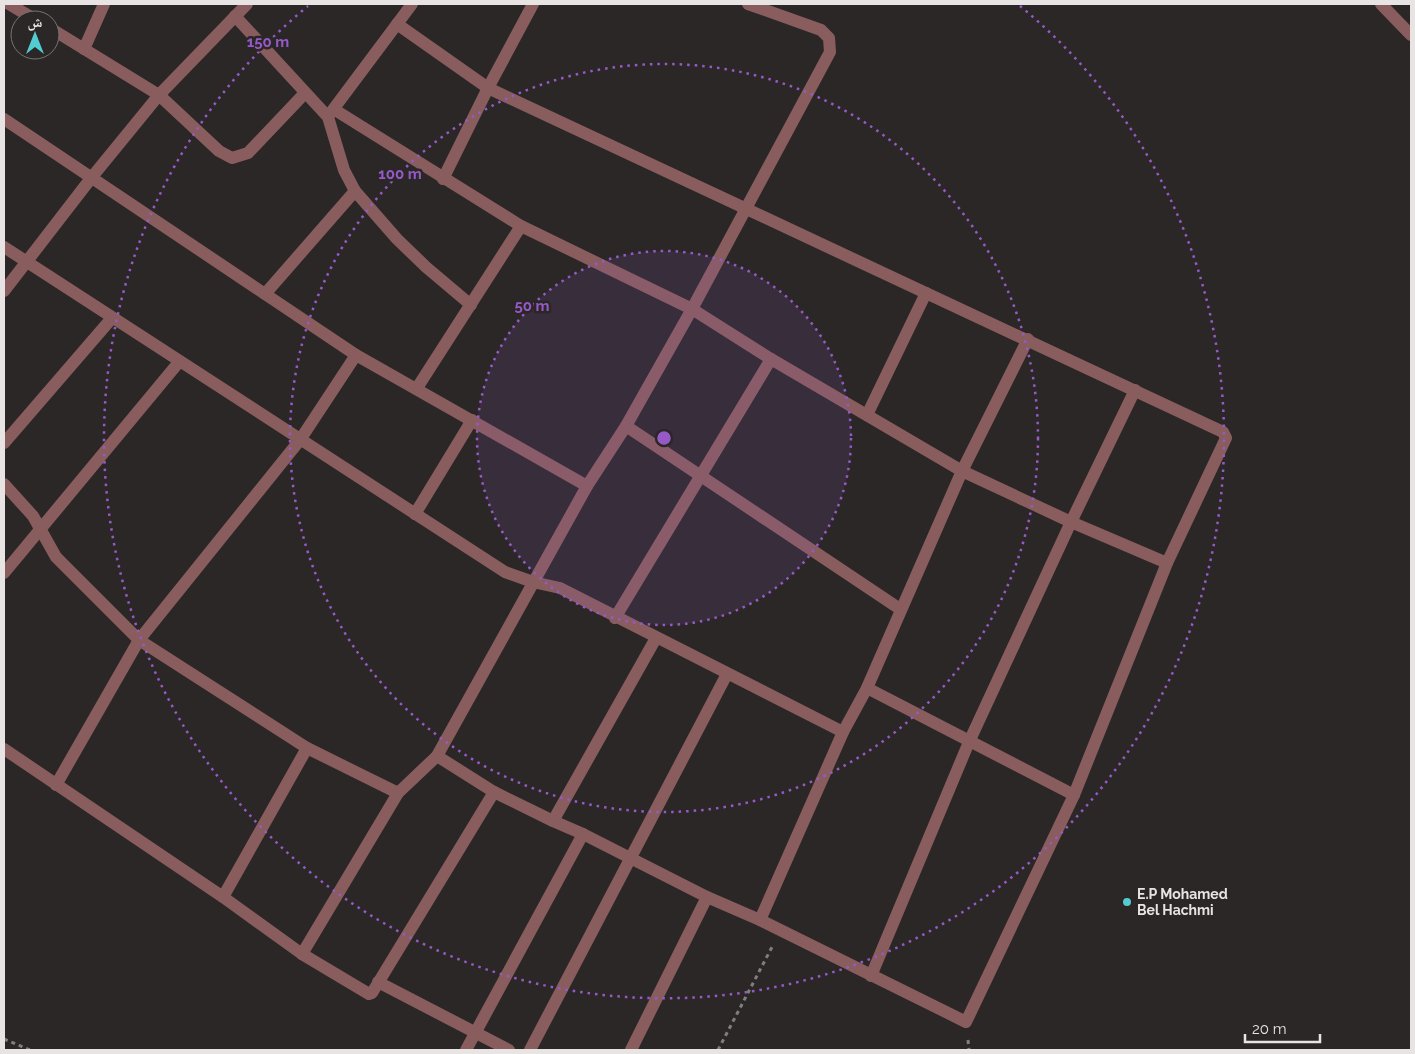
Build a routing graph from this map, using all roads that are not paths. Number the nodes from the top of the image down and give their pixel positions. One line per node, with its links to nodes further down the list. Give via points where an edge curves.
1 (104, 4): 11 (street)
2 (246, 4): 7 (street)
3 (412, 4): 8 (street)
4 (532, 4): 12 (street)
5 (748, 4): 20 (street, via 821,30 830,38 830,52)
6 (1381, 4): 10 (street)
7 (235, 16): 13 (street); 14 (street)
8 (398, 24): 12 (street); 15 (street)
9 (60, 34): 11 (street)
10 (1411, 35)
11 (84, 49): 14 (street)
12 (488, 88): 18 (street); 20 (street)
13 (305, 93): 14 (street, via 248,153 232,158 219,151); 15 (street)
14 (159, 95): 17 (street)
15 (331, 114): 18 (street); 19 (street, via 344,170)
16 (4, 119): 17 (street)
17 (92, 177): 23 (street); 26 (street)
18 (444, 179): 21 (street)
19 (355, 191): 26 (street); 27 (street, via 397,239)
20 (746, 210): 25 (street); 28 (street)
21 (521, 226): 27 (street); 28 (street)
22 (4, 247): 23 (street)
23 (28, 263): 24 (street); 29 (street)
24 (4, 291)
25 (926, 293): 30 (street); 36 (street)
26 (265, 294): 31 (street)
27 (471, 305): 34 (street)
28 (692, 308): 32 (street); 38 (street)
29 (112, 318): 33 (street); 40 (street)
30 (1028, 339): 35 (street); 41 (street)
31 (356, 355): 34 (street); 39 (street)
32 (771, 359): 36 (street); 42 (street)
33 (179, 362): 39 (street); 47 (street)
34 (417, 388): 37 (street)
35 (1135, 390): 46 (street); 48 (street, via 1226,434)
36 (867, 415): 41 (street)
37 (472, 420): 44 (street); 45 (street)
38 (626, 426): 42 (street); 44 (street)
39 (300, 440): 45 (street); 54 (street)
40 (4, 443)
41 (962, 471): 46 (street); 51 (street)
42 (699, 477): 51 (street); 52 (street)
43 (4, 484): 47 (street, via 26,506)
44 (587, 486): 50 (street)
45 (415, 514): 50 (street, via 505,572)
46 (1070, 522): 48 (street); 58 (street)
47 (41, 529): 49 (street); 54 (street, via 56,557)
48 (1167, 563): 65 (street)
49 (4, 573)
50 (533, 582): 52 (street, via 560,588); 61 (street)
51 (900, 609): 56 (street)
52 (615, 618): 53 (street)
53 (656, 638): 55 (street); 66 (street)
54 (138, 640): 59 (street); 62 (street)
55 (728, 674): 57 (street); 68 (street)
56 (867, 688): 57 (street); 58 (street)
57 (843, 732): 71 (street)
58 (969, 742): 65 (street); 73 (street)
59 (308, 748): 64 (street); 69 (street)
60 (4, 750): 62 (street)
61 (437, 756): 63 (street); 64 (street)
62 (56, 785): 69 (street)
63 (494, 792): 66 (street); 74 (street)
64 (398, 793): 72 (street)
65 (1074, 794): 73 (street, via 966,1022)
66 (553, 822): 67 (street)
67 (583, 834): 68 (street); 75 (street)
68 (631, 859): 70 (street); 78 (street)
69 (223, 897): 72 (street)
70 (707, 897): 71 (street); 79 (street)
71 (760, 920): 73 (street)
72 (302, 954): 74 (street, via 369,994)
73 (871, 976)
74 (378, 982): 75 (street)
75 (475, 1034): 76 (street); 77 (street)
76 (466, 1050)
77 (509, 1050)
78 (530, 1050)
79 (631, 1050)

